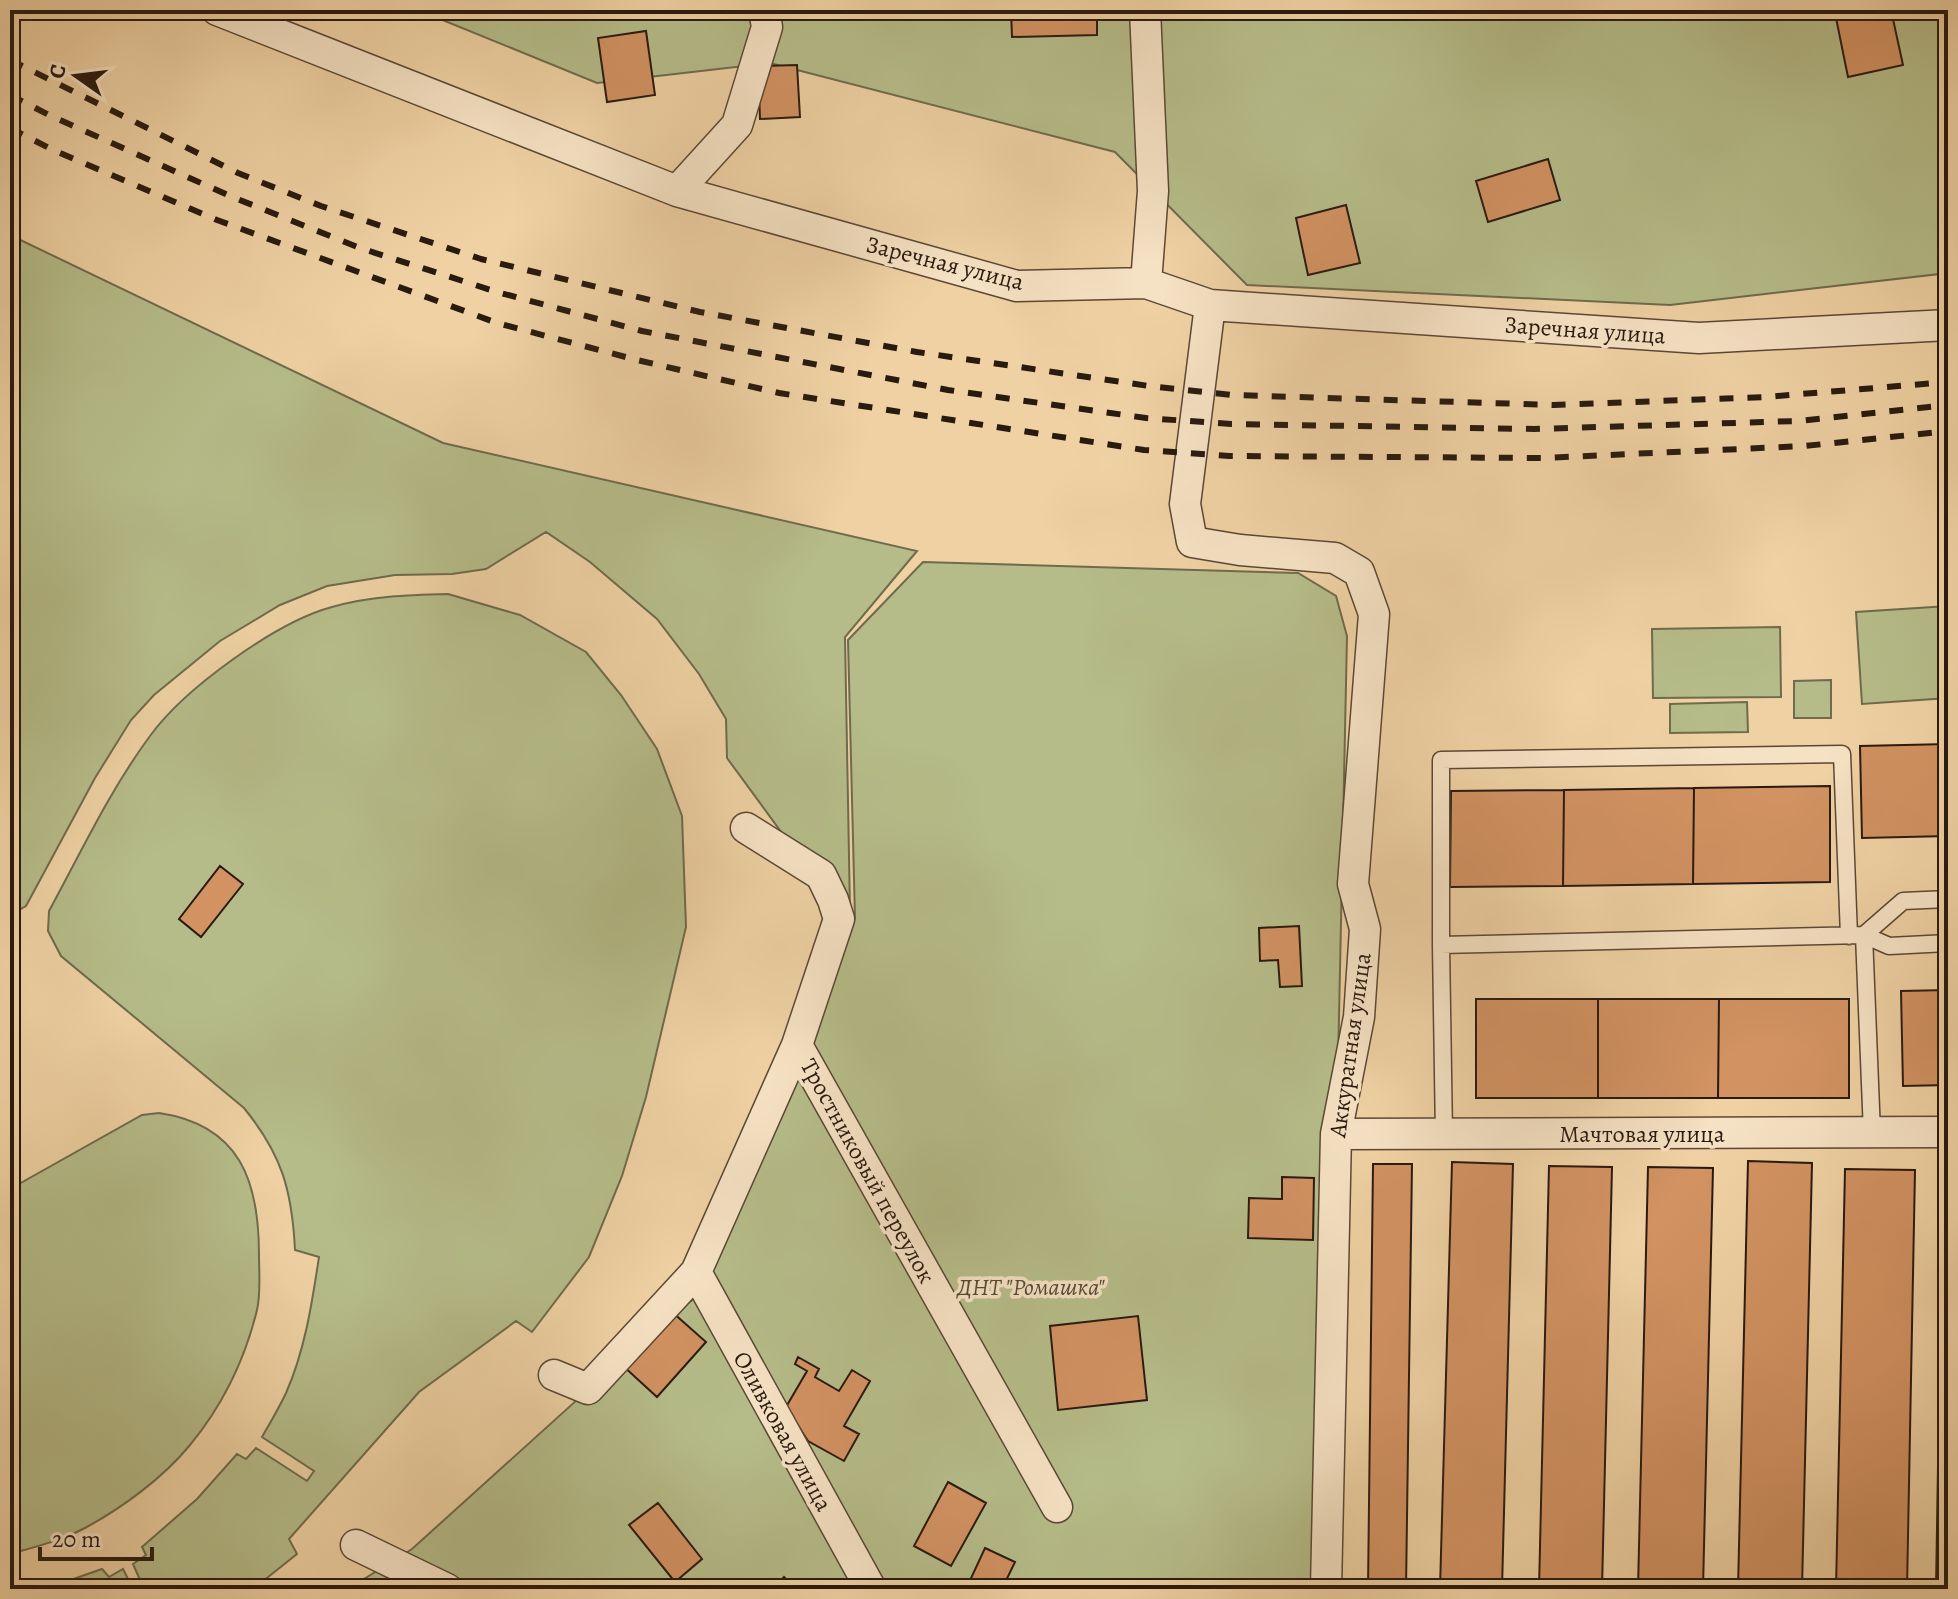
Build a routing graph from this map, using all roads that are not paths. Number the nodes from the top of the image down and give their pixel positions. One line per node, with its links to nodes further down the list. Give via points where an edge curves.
1 (217, 10): 4 (street, Заречная улица)
2 (764, 10): 4 (street, via 767,27 737,125)
3 (1145, 10): 5 (street, via 1153,191)
4 (677, 191): 5 (street, Заречная улица, via 1017,286)
5 (1146, 283): 6 (street, Заречная улица)
6 (1210, 305): 7 (street, Заречная улица, via 1699,338); 16 (street, Аккуратная улица, via 1185,504 1192,542 1335,558 1359,572 1374,614 1353,884 1365,929 1359,1017)
7 (1948, 325)
8 (746, 828): 13 (street, via 821,875 839,919)
9 (1948, 899): 10 (lane, via 1903,901)
10 (1856, 935): 11 (lane, via 1889,946); 12 (lane); 12 (lane, via 1842,754 1441,760); 15 (lane)
11 (1948, 943)
12 (1441, 945): 17 (lane)
13 (797, 1045): 18 (street); 20 (street, Тростниковый переулок)
14 (1948, 1132): 15 (street, Мачтовая улица)
15 (1872, 1133): 17 (street, Мачтовая улица)
16 (1336, 1134): 17 (street, Мачтовая улица); 24 (street, Аккуратная улица)
17 (1444, 1136)
18 (696, 1272): 19 (street, via 588,1389); 23 (street, Оливковая улица)
19 (554, 1375)
20 (1057, 1507)
21 (356, 1545): 22 (street)
22 (447, 1589)
23 (871, 1589)
24 (1326, 1589)

